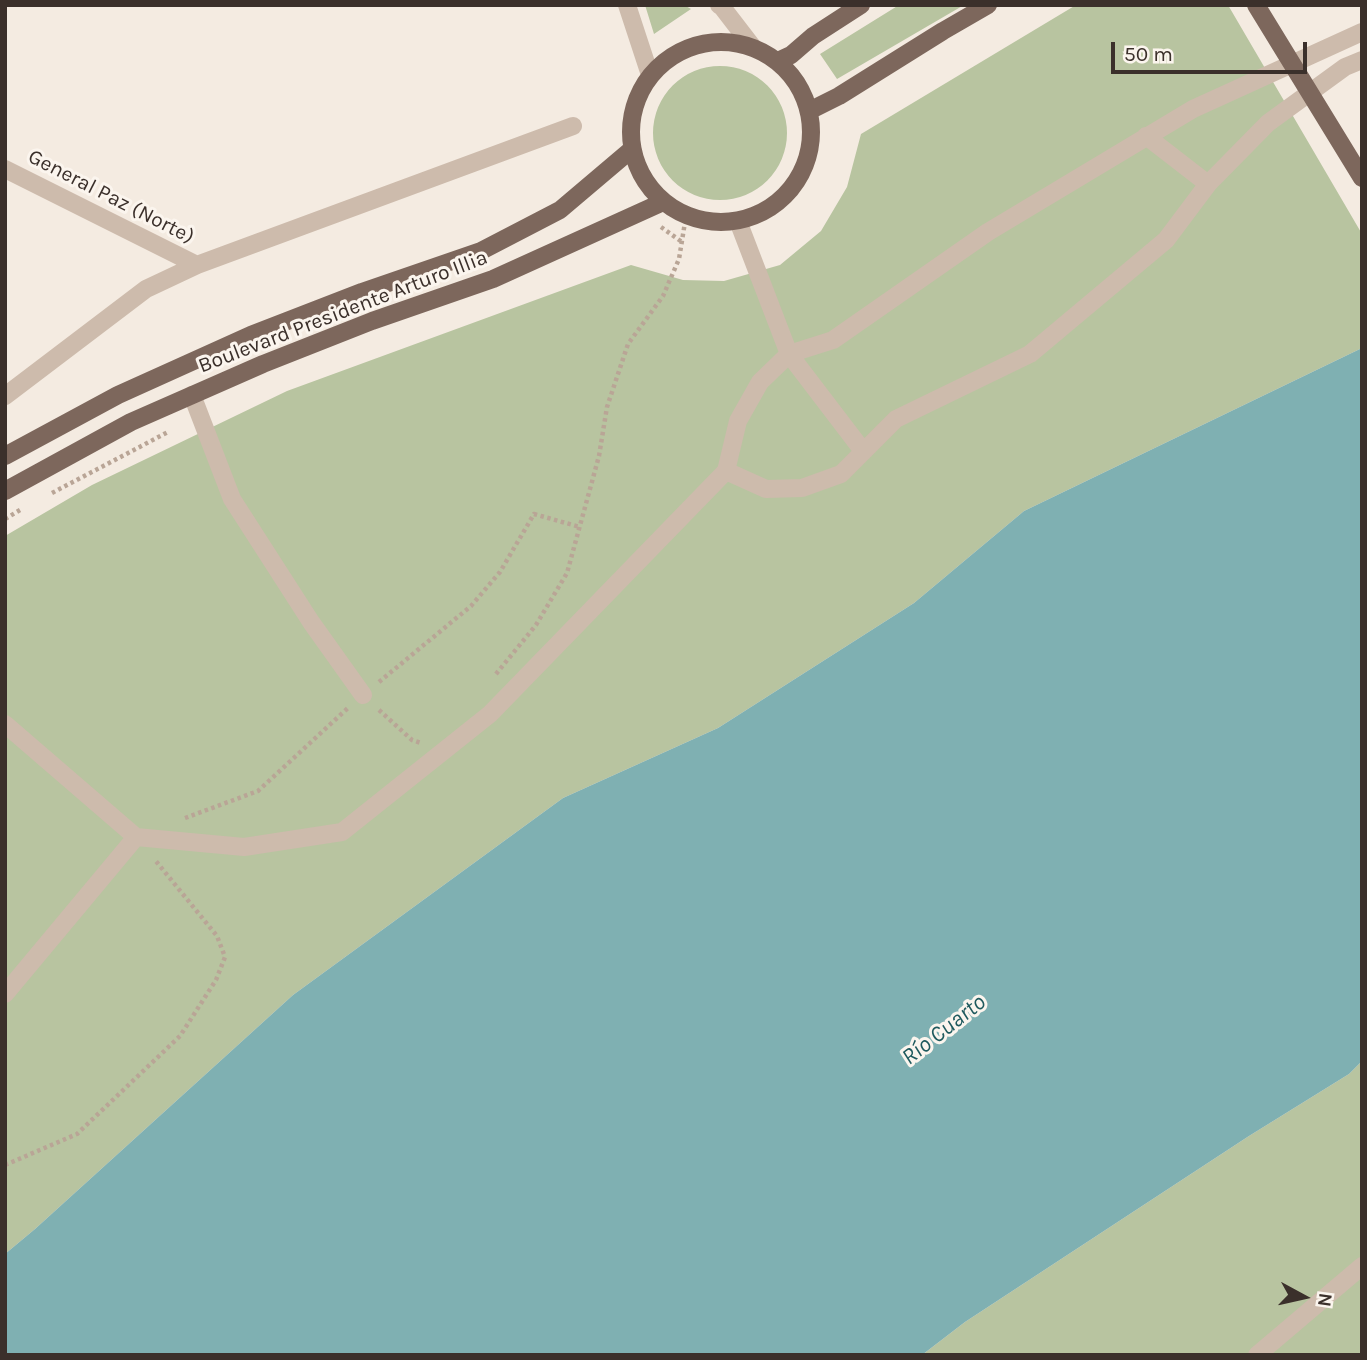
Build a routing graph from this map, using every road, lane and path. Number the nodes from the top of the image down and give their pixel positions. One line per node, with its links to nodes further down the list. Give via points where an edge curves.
1 (627, 5): 10 (street)
2 (719, 5): 7 (street)
3 (861, 5): 9 (main road)
4 (988, 5): 11 (main road)
5 (1256, 5): 16 (main road, bridge)
6 (1362, 32): 13 (street, via 1193,109)
7 (752, 47): 9 (main road); 10 (main road, via 727,41 701,43 677,52)
8 (1362, 60): 17 (street, via 1345,67 1268,123)
9 (778, 61): 11 (main road, via 798,83)
10 (650, 75): 14 (main road, via 632,116)
11 (809, 111): 20 (main road, via 811,140 803,169 787,194 763,212)
12 (573, 126): 23 (street)
13 (1146, 136): 17 (street); 24 (street, via 988,232 833,340)
14 (632, 149): 18 (main road, via 640,172); 29 (main road, Boulevard Presidente Arturo Illia, via 560,211 481,251 251,335 118,395)
15 (5, 169): 23 (street, General Paz (Norte))
16 (1362, 178)
17 (1208, 184): 28 (street, via 1167,240 1030,354 896,419)
18 (663, 202): 19 (main road); 25 (main road, Boulevard Presidente Arturo Illia, via 493,279 263,363)
19 (686, 216): 20 (main road); 22 (path)
20 (738, 221): 24 (street)
21 (657, 224): 22 (path)
22 (682, 242): 35 (path, via 680,259 663,296 628,344 607,407)
23 (197, 265): 26 (street, via 146,289)
24 (789, 354): 28 (street); 30 (street, via 760,382 738,421)
25 (192, 395): 27 (street); 31 (main road, Boulevard Presidente Arturo Illia, via 131,422)
26 (5, 396)
27 (200, 416): 32 (path); 37 (street, via 232,499)
28 (863, 451): 30 (street, via 841,474 802,488 766,489)
29 (5, 456)
30 (726, 471): 41 (street, via 490,714 342,832 244,847)
31 (5, 491)
32 (49, 495)
33 (25, 507): 34 (path)
34 (5, 519)
35 (580, 527): 36 (path, via 568,573 536,625); 37 (path, via 534,514 500,572 471,606)
36 (495, 675)
37 (363, 695): 39 (path, via 412,740); 40 (path, via 258,791)
38 (5, 724): 41 (street)
39 (427, 745)
40 (185, 819)
41 (136, 837): 42 (street); 43 (path, via 217,936 225,957 216,980 180,1037 77,1134)
42 (5, 994)
43 (5, 1166)
44 (1362, 1266): 45 (street)
45 (1257, 1355)

